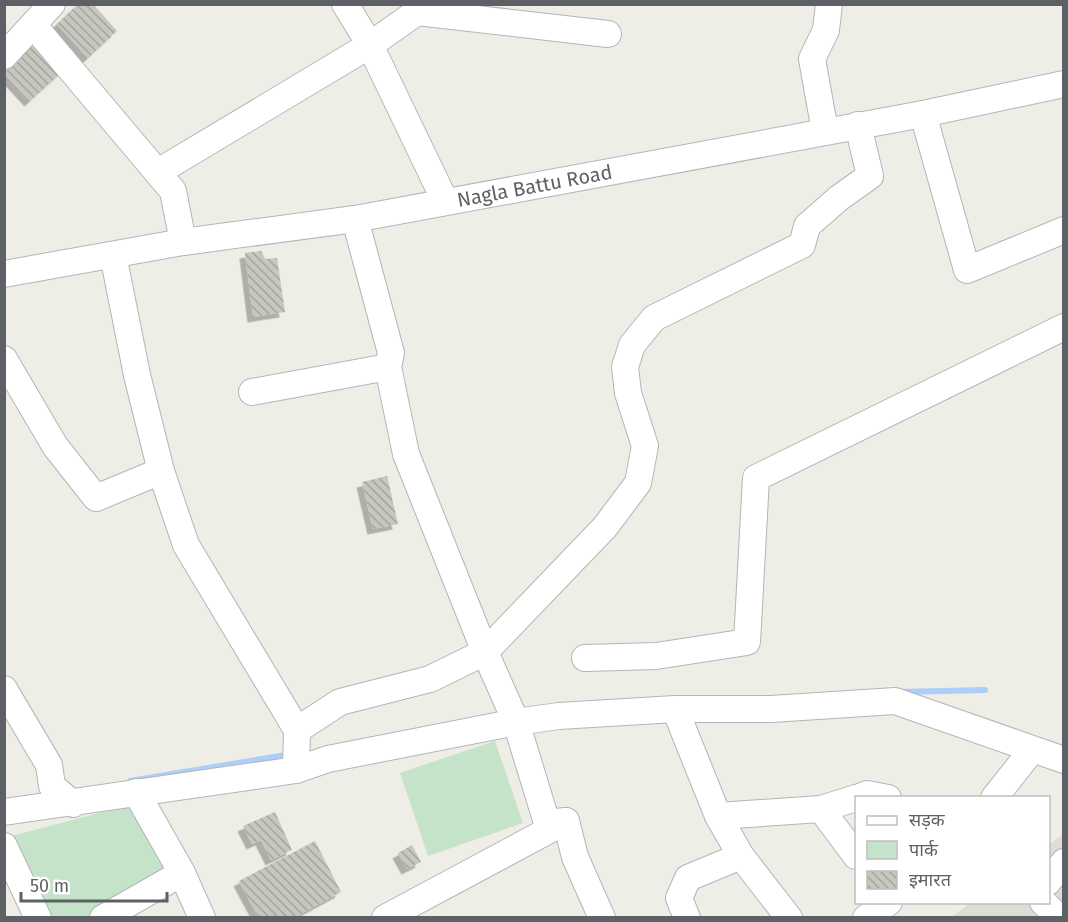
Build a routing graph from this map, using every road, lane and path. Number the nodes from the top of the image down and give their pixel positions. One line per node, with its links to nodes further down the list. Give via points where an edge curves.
1 (52, 4): 5 (street)
2 (345, 4): 7 (street)
3 (829, 4): 12 (street, via 826,30 812,59)
4 (505, 13): 6 (street); 7 (street, via 417,12)
5 (34, 26): 8 (street); 13 (street)
6 (608, 34)
7 (370, 45): 13 (street); 14 (street)
8 (4, 56)
9 (1064, 84): 10 (street, Nagla Battu Road)
10 (923, 114): 11 (street, Nagla Battu Road); 16 (street, via 967,270)
11 (858, 125): 12 (street, Nagla Battu Road); 25 (street, via 870,176 807,226 802,245 654,318 632,345 625,368 628,393 645,446 638,483 605,527)
12 (825, 131): 14 (street, Nagla Battu Road)
13 (158, 172): 17 (street, via 173,191)
14 (445, 201): 15 (street, Nagla Battu Road)
15 (355, 219): 17 (street, Nagla Battu Road); 22 (street, via 391,353)
16 (1064, 231)
17 (183, 242): 18 (street, Nagla Battu Road)
18 (113, 255): 19 (street, Nagla Battu Road); 24 (street)
19 (4, 274)
20 (1064, 327): 26 (street, via 756,478 747,642 656,656)
21 (4, 359): 24 (street, via 55,446 96,498)
22 (388, 366): 23 (street); 25 (street, via 406,454)
23 (252, 392)
24 (161, 471): 30 (street, via 186,545)
25 (485, 652): 29 (street); 30 (street, via 430,679 340,702)
26 (585, 658)
27 (4, 689): 39 (street, via 49,765 52,786)
28 (675, 709): 29 (street); 31 (street, via 771,709 895,701); 42 (street)
29 (514, 716): 33 (street); 43 (street, via 547,823)
30 (297, 730): 33 (street)
31 (1032, 750): 32 (street); 37 (street)
32 (1064, 760)
33 (296, 770): 34 (street)
34 (136, 792): 39 (street); 48 (street)
35 (862, 796): 36 (street)
36 (878, 796)
37 (996, 796)
38 (855, 799): 40 (street)
39 (73, 804): 41 (street)
40 (821, 809): 42 (street); 45 (street)
41 (4, 812)
42 (718, 816): 46 (street)
43 (566, 821): 55 (street); 56 (street, via 574,857)
44 (4, 846): 52 (street)
45 (855, 855)
46 (741, 856): 57 (street, via 688,878 679,898); 58 (street)
47 (1064, 862): 49 (street)
48 (182, 873): 53 (street); 54 (street)
49 (1050, 880)
50 (887, 904): 59 (street)
51 (1044, 904): 60 (street)
52 (39, 918)
53 (103, 918)
54 (202, 918)
55 (385, 918)
56 (602, 918)
57 (687, 918)
58 (789, 918)
59 (866, 918)
60 (1059, 918)

